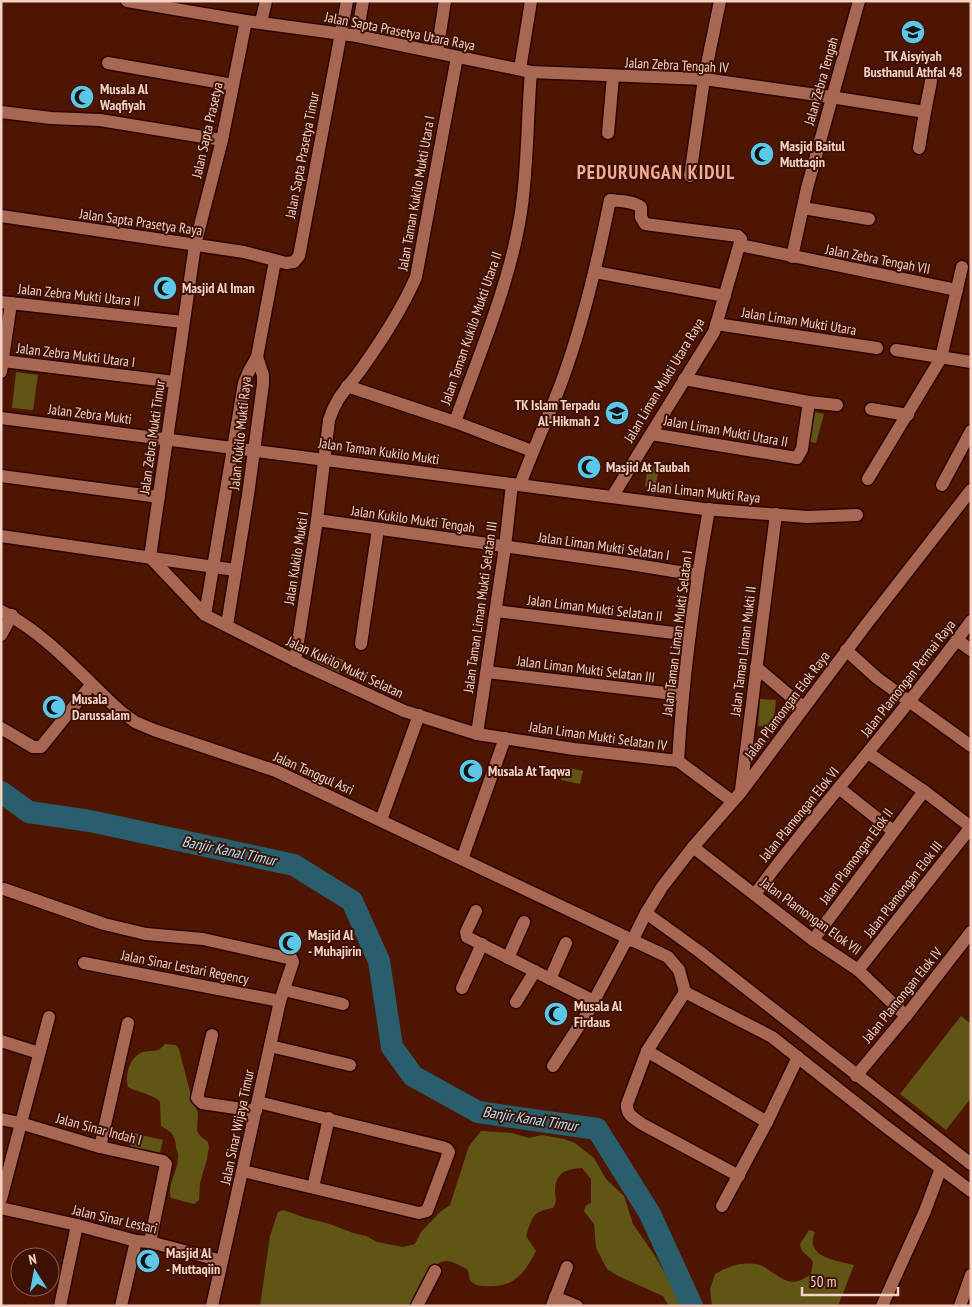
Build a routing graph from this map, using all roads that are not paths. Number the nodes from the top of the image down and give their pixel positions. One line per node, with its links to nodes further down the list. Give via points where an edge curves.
1 (127, 1): 9 (street, Jalan Sapta Prasetya Utara Raya)
2 (266, 1): 11 (street)
3 (347, 1): 12 (street, Jalan Sapta Prasetya Timur)
4 (364, 1): 13 (street)
5 (445, 1): 14 (street)
6 (531, 1): 17 (street, Jalan Taman Kukilo Mukti Utara II)
7 (720, 1): 19 (street)
8 (859, 1): 22 (street, Jalan Zebra Tengah)
9 (195, 6): 10 (street, Jalan Sapta Prasetya Utara Raya)
10 (246, 21): 11 (street, Jalan Sapta Prasetya Utara Raya); 21 (street, Jalan Sapta Prasetya)
11 (262, 22): 12 (street, Jalan Sapta Prasetya Utara Raya)
12 (341, 34): 13 (street, Jalan Sapta Prasetya Utara Raya); 35 (street, Jalan Sapta Prasetya Timur, via 299,256 292,262)
13 (357, 36): 14 (street, Jalan Sapta Prasetya Utara Raya)
14 (437, 52): 15 (street, Jalan Sapta Prasetya Utara Raya)
15 (457, 57): 17 (street, Jalan Sapta Prasetya Utara Raya); 51 (street, Jalan Taman Kukilo Mukti Utara I, via 416,278 362,370)
16 (108, 63): 21 (street)
17 (525, 71): 18 (street, Jalan Zebra Tengah IV); 57 (street, Jalan Taman Kukilo Mukti Utara II, via 528,134 521,212 510,263)
18 (613, 76): 19 (street, Jalan Zebra Tengah IV); 25 (street)
19 (704, 79): 22 (street, Jalan Zebra Tengah IV); 28 (street)
20 (931, 82): 24 (street)
21 (233, 85): 26 (street, Jalan Sapta Prasetya)
22 (831, 97): 24 (street, Jalan Zebra Tengah IV); 29 (street, Jalan Zebra Tengah)
23 (1, 112): 26 (street, via 100,120)
24 (926, 112): 27 (street)
25 (608, 133)
26 (222, 140): 32 (street, Jalan Sapta Prasetya)
27 (919, 148)
28 (690, 176)
29 (803, 208): 31 (street); 34 (street, Jalan Zebra Tengah)
30 (1, 216): 32 (street, Jalan Sapta Prasetya Raya)
31 (869, 219)
32 (195, 245): 35 (street, Jalan Sapta Prasetya Raya, via 244,252); 41 (street, Jalan Sapta Prasetya)
33 (740, 246): 34 (street, Jalan Zebra Tengah VII); 37 (street, Jalan Taman Liman Mukti Selatan III, via 738,236 645,224 639,205 610,200); 39 (street, Jalan Liman Mukti Utara Raya)
34 (792, 257): 38 (street, Jalan Zebra Tengah VII)
35 (275, 261): 45 (street)
36 (962, 267): 38 (street)
37 (595, 272): 39 (street); 63 (street, Jalan Taman Liman Mukti Selatan III, via 563,378)
38 (957, 290): 46 (street)
39 (725, 296): 42 (street, Jalan Liman Mukti Utara Raya)
40 (6, 302): 41 (street, Jalan Zebra Mukti Utara II); 48 (street)
41 (183, 322): 50 (street, Jalan Zebra Mukti Timur)
42 (716, 324): 43 (street, Jalan Liman Mukti Utara); 49 (street, Jalan Liman Mukti Utara Raya)
43 (876, 348)
44 (896, 350): 46 (street)
45 (257, 357): 61 (street, Jalan Kukilo Mukti Raya, via 244,383); 62 (street, Jalan Kukilo Mukti Raya, via 263,384)
46 (941, 358): 47 (street); 55 (street)
47 (971, 362)
48 (2, 367): 50 (street, Jalan Zebra Mukti Utara I)
49 (684, 379): 52 (street); 59 (street, Jalan Liman Mukti Utara Raya)
50 (175, 382): 60 (street, Jalan Zebra Mukti Timur)
51 (348, 386): 57 (street); 64 (street, Jalan Taman Kukilo Mukti Utara I, via 329,420)
52 (809, 402): 53 (street); 59 (street, Jalan Liman Mukti Utara II, via 802,449 797,458)
53 (837, 405)
54 (871, 409): 55 (street)
55 (908, 415): 66 (street)
56 (1, 418): 60 (street, Jalan Zebra Mukti)
57 (455, 422): 63 (street, Jalan Taman Kukilo Mukti Utara II)
58 (971, 431): 68 (street)
59 (650, 434): 71 (street, Jalan Liman Mukti Utara Raya)
60 (167, 440): 61 (street, Jalan Zebra Mukti); 70 (street, Jalan Zebra Mukti Timur)
61 (234, 447): 62 (street, Jalan Taman Kukilo Mukti); 80 (street, Jalan Kukilo Mukti Raya)
62 (253, 450): 64 (street, Jalan Taman Kukilo Mukti); 81 (street, Jalan Kukilo Mukti Raya)
63 (532, 451): 67 (street, Jalan Taman Liman Mukti Selatan III)
64 (325, 459): 67 (street, Jalan Taman Kukilo Mukti); 75 (street, Jalan Kukilo Mukti I)
65 (1, 476): 70 (street)
66 (868, 479)
67 (516, 484): 71 (street, Jalan Liman Mukti Raya); 78 (street, Jalan Taman Liman Mukti Selatan III)
68 (942, 485)
69 (971, 490): 92 (street, Jalan Plamongan Elok Raya)
70 (159, 497): 79 (street, Jalan Zebra Mukti Timur)
71 (612, 497): 72 (street, Jalan Liman Mukti Raya)
72 (709, 509): 73 (street, Jalan Liman Mukti Raya); 82 (street, Jalan Taman Liman Mukti Selatan I)
73 (776, 514): 74 (street, Jalan Liman Mukti Raya, via 807,517); 95 (street, Jalan Taman Liman Mukti II)
74 (857, 515)
75 (317, 520): 76 (street, Jalan Kukilo Mukti Tengah); 94 (street, Jalan Kukilo Mukti I)
76 (378, 529): 78 (street, Jalan Kukilo Mukti Tengah); 91 (street)
77 (1, 536): 79 (street)
78 (505, 546): 82 (street, Jalan Liman Mukti Selatan I); 83 (street, Jalan Taman Liman Mukti Selatan III)
79 (150, 557): 80 (street); 85 (street)
80 (214, 567): 81 (street); 85 (street, Jalan Kukilo Mukti Raya)
81 (236, 570): 87 (street, Jalan Kukilo Mukti Raya)
82 (698, 575): 89 (street, Jalan Taman Liman Mukti Selatan I)
83 (496, 611): 89 (street, Jalan Liman Mukti Selatan II); 96 (street, Jalan Taman Liman Mukti Selatan III)
84 (7, 613): 88 (street); 97 (street, Jalan Tanggul Asri, via 58,652)
85 (205, 615): 87 (street, Jalan Kukilo Mukti Selatan)
86 (971, 621): 90 (street, Jalan Plamongan Permai Raya)
87 (227, 625): 94 (street, Jalan Kukilo Mukti Selatan)
88 (1, 634)
89 (690, 635): 98 (street, Jalan Taman Liman Mukti Selatan I)
90 (957, 640): 93 (street); 99 (street, Jalan Plamongan Permai Raya)
91 (362, 644)
92 (846, 650): 99 (street, via 877,678); 100 (street, Jalan Plamongan Elok Raya)
93 (971, 650)
94 (295, 661): 101 (street, Jalan Kukilo Mukti Selatan)
95 (756, 667): 100 (street); 110 (street, Jalan Taman Liman Mukti II)
96 (487, 672): 98 (street, Jalan Liman Mukti Selatan III); 103 (street, Jalan Taman Liman Mukti Selatan III)
97 (92, 685): 102 (street, via 41,747 33,747); 111 (street, Jalan Tanggul Asri, via 135,722 276,771)
98 (682, 695): 107 (street, Jalan Taman Liman Mukti Selatan I)
99 (910, 701): 105 (street); 106 (street, Jalan Plamongan Permai Raya)
100 (803, 707): 110 (street, Jalan Plamongan Elok Raya)
101 (418, 715): 103 (street, Jalan Kukilo Mukti Selatan); 111 (street)
102 (1, 728)
103 (477, 734): 104 (street, Jalan Liman Mukti Selatan IV)
104 (505, 738): 107 (street, Jalan Liman Mukti Selatan IV); 115 (street)
105 (971, 746)
106 (868, 753): 108 (street, Jalan Plamongan Elok VI); 109 (street)
107 (678, 762): 110 (street, Jalan Liman Mukti Selatan IV)
108 (839, 788): 113 (street); 117 (street, Jalan Plamongan Elok VI)
109 (924, 791): 112 (street); 113 (street, Jalan Plamongan Elok II)
110 (737, 796): 114 (street, Jalan Plamongan Elok Raya)
111 (381, 820): 115 (street, Jalan Tanggul Asri)
112 (971, 827): 128 (street, Jalan Plamongan Elok III)
113 (893, 831): 123 (street, Jalan Plamongan Elok II)
114 (693, 847): 117 (street, Jalan Plamongan Elok VII); 119 (street, Jalan Plamongan Elok Raya)
115 (462, 860): 122 (street, Jalan Tanggul Asri)
116 (4, 889): 133 (street, Jalan Sinar Wijaya Timur, via 104,924 146,934 203,940 290,957 293,962)
117 (755, 894): 123 (street, Jalan Plamongan Elok VII)
118 (476, 910): 125 (street, via 466,934)
119 (646, 913): 122 (street, Jalan Plamongan Elok Raya); 139 (street)
120 (524, 922): 126 (street)
121 (971, 932): 137 (street, Jalan Plamongan Elok IV)
122 (630, 940): 132 (street, Jalan Tanggul Asri, via 668,957 679,970); 134 (street, Jalan Plamongan Elok Raya)
123 (813, 940): 128 (street, Jalan Plamongan Elok VII)
124 (566, 943): 130 (street)
125 (482, 944): 126 (street); 131 (street)
126 (508, 958): 129 (street)
127 (84, 962): 133 (street, Jalan Sinar Lestari Regency)
128 (858, 970): 137 (street, Jalan Plamongan Elok VII)
129 (535, 971): 130 (street); 135 (street)
130 (550, 979): 134 (street)
131 (462, 988)
132 (685, 992): 142 (street); 145 (street)
133 (282, 996): 136 (street, Jalan Sinar Lestari Regency); 144 (street, Jalan Sinar Wijaya Timur)
134 (594, 1001): 149 (street, Jalan Plamongan Elok Raya)
135 (516, 1002)
136 (343, 1004)
137 (906, 1016): 150 (street, Jalan Plamongan Elok IV)
138 (49, 1017): 146 (street)
139 (785, 1019): 142 (street); 150 (street)
140 (128, 1023): 156 (street)
141 (212, 1035): 151 (street, via 197,1098 202,1103)
142 (772, 1037): 147 (street)
143 (1, 1041): 146 (street)
144 (270, 1046): 148 (street); 151 (street, Jalan Sinar Wijaya Timur)
145 (647, 1051): 154 (street); 160 (street, via 627,1104 629,1115)
146 (39, 1053): 155 (street)
147 (798, 1056): 154 (street); 158 (street)
148 (350, 1065)
149 (552, 1066)
150 (856, 1076): 157 (street)
151 (257, 1106): 152 (street); 159 (street, Jalan Sinar Wijaya Timur)
152 (329, 1118): 161 (street); 161 (street, via 442,1147 448,1152 424,1213)
153 (1, 1119): 155 (street, Jalan Sinar Indah I)
154 (767, 1122): 160 (street)
155 (20, 1123): 156 (street, Jalan Sinar Indah I); 163 (street)
156 (100, 1147): 168 (street, Jalan Sinar Indah I, via 166,1164)
157 (971, 1164)
158 (941, 1168): 162 (street); 179 (street)
159 (243, 1171): 161 (street); 169 (street, Jalan Sinar Wijaya Timur)
160 (739, 1176): 164 (street)
161 (313, 1187)
162 (971, 1190)
163 (1, 1199)
164 (722, 1206)
165 (1, 1208): 166 (street, Jalan Sinar Lestari)
166 (77, 1225): 167 (street, Jalan Sinar Lestari); 174 (street)
167 (136, 1240): 168 (street, Jalan Sinar Lestari); 175 (street)
168 (150, 1242): 169 (street, Jalan Sinar Lestari)
169 (222, 1261): 176 (street, Jalan Sinar Wijaya Timur)
170 (567, 1267): 173 (street)
171 (435, 1271): 177 (street)
172 (971, 1275): 180 (street)
173 (554, 1302): 178 (street)
174 (60, 1306)
175 (121, 1306)
176 (212, 1306)
177 (417, 1306)
178 (577, 1306)
179 (882, 1306)
180 (960, 1306)

